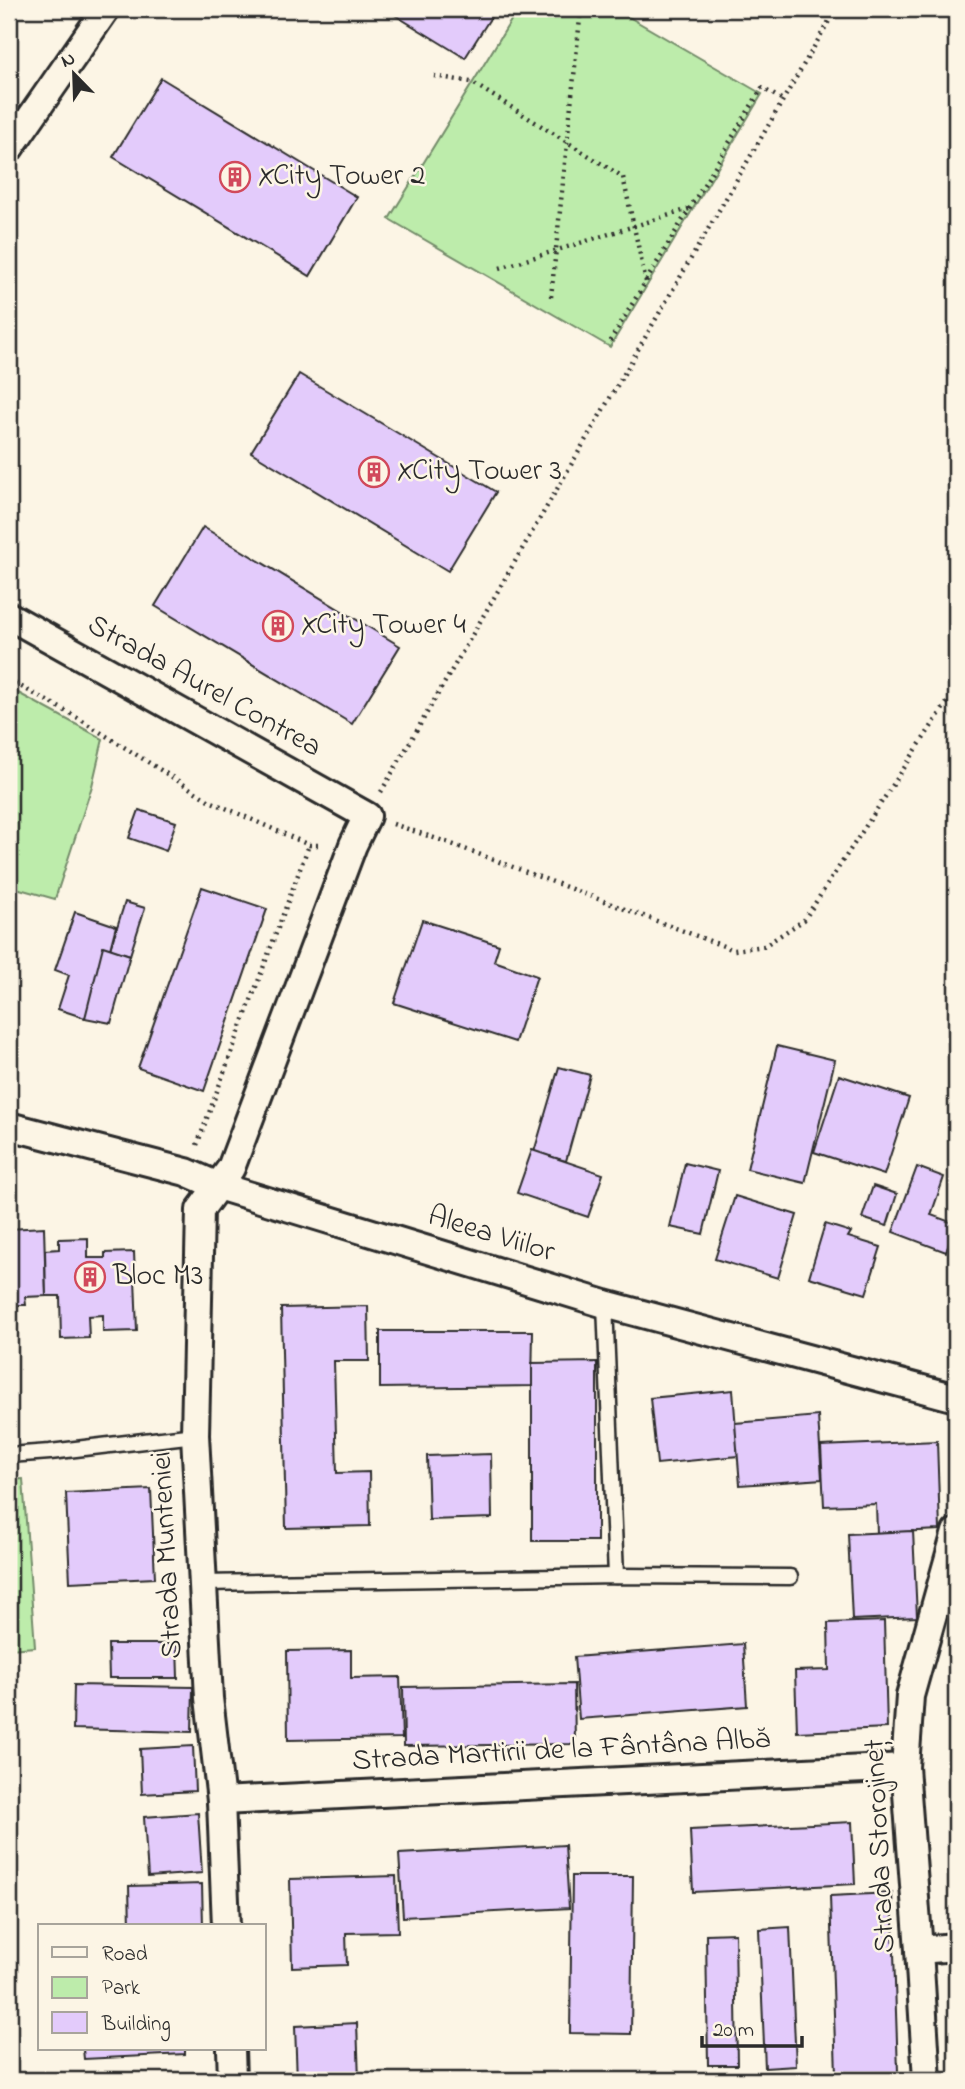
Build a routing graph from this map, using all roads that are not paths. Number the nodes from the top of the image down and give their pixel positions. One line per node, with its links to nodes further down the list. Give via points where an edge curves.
1 (106, 9): 2 (street)
2 (9, 149)
3 (9, 616): 4 (street, Strada Aurel Contrea)
4 (367, 816): 6 (street, Strada Munteniei, via 231,1168)
5 (9, 1126): 6 (street, Aleea Viilor, via 186,1172)
6 (218, 1186): 7 (street, Aleea Viilor); 9 (street, Strada Munteniei, via 200,1210)
7 (605, 1304): 8 (street, Aleea Viilor); 12 (lane)
8 (956, 1398)
9 (195, 1435): 10 (lane); 14 (street, Strada Munteniei)
10 (9, 1455)
11 (956, 1532): 15 (street, Strada Storojineț, via 910,1696)
12 (616, 1576): 13 (lane); 14 (lane)
13 (790, 1577)
14 (202, 1583): 16 (street, Strada Munteniei)
15 (905, 1767): 16 (street, Strada Martirii de la Fântâna Albă); 19 (street, Strada Storojineț)
16 (221, 1801): 17 (street, Strada Munteniei)
17 (226, 1924)
18 (956, 1947): 19 (street)
19 (919, 1950): 22 (street, Strada Storojineț)
20 (230, 2050): 21 (street)
21 (232, 2080)
22 (927, 2080)

